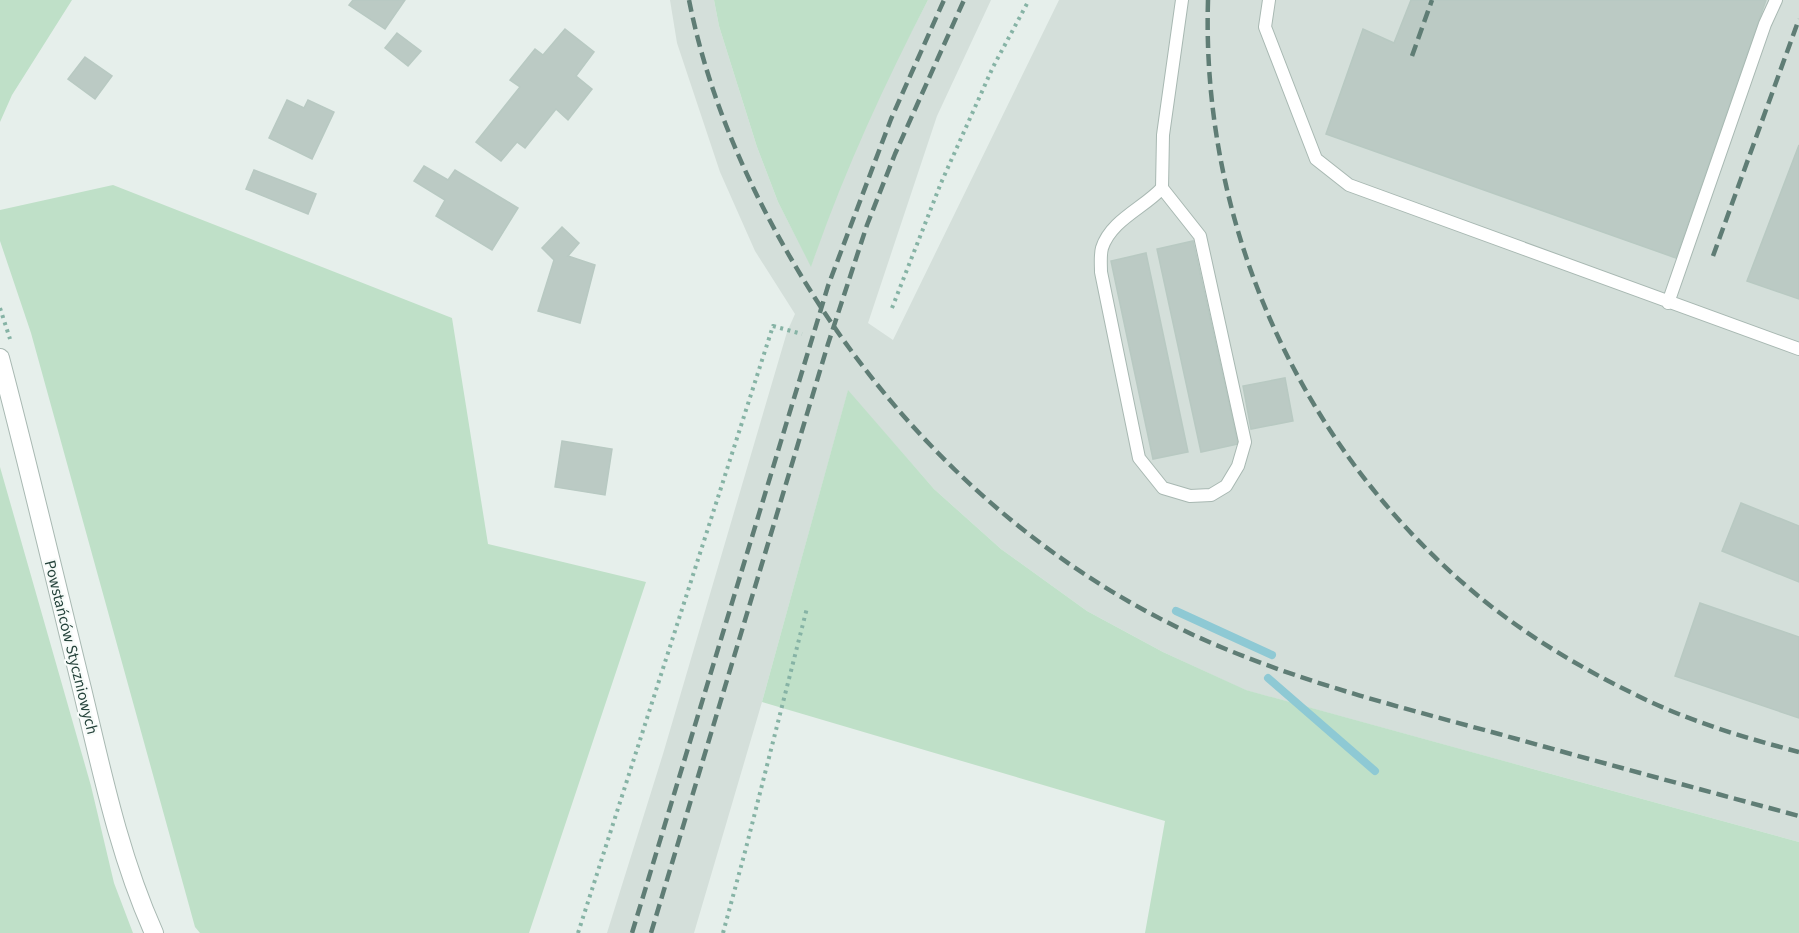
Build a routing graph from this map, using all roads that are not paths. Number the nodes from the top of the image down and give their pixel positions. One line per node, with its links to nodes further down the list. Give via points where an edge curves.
1 (1182, 0): 4 (lane, via 1163,135)
2 (1269, 0): 5 (lane, via 1265,27 1316,159 1349,185)
3 (1776, 0): 5 (lane)
4 (1162, 188): 4 (lane, via 1200,236 1245,442 1238,466 1226,486 1211,495 1190,496 1163,488 1139,458 1101,272 1102,249 1111,233 1131,211)
5 (1668, 303): 6 (lane)
6 (1799, 349)
7 (0, 358): 8 (street, Powstańców Styczniowych, via 116,829)
8 (154, 933)

